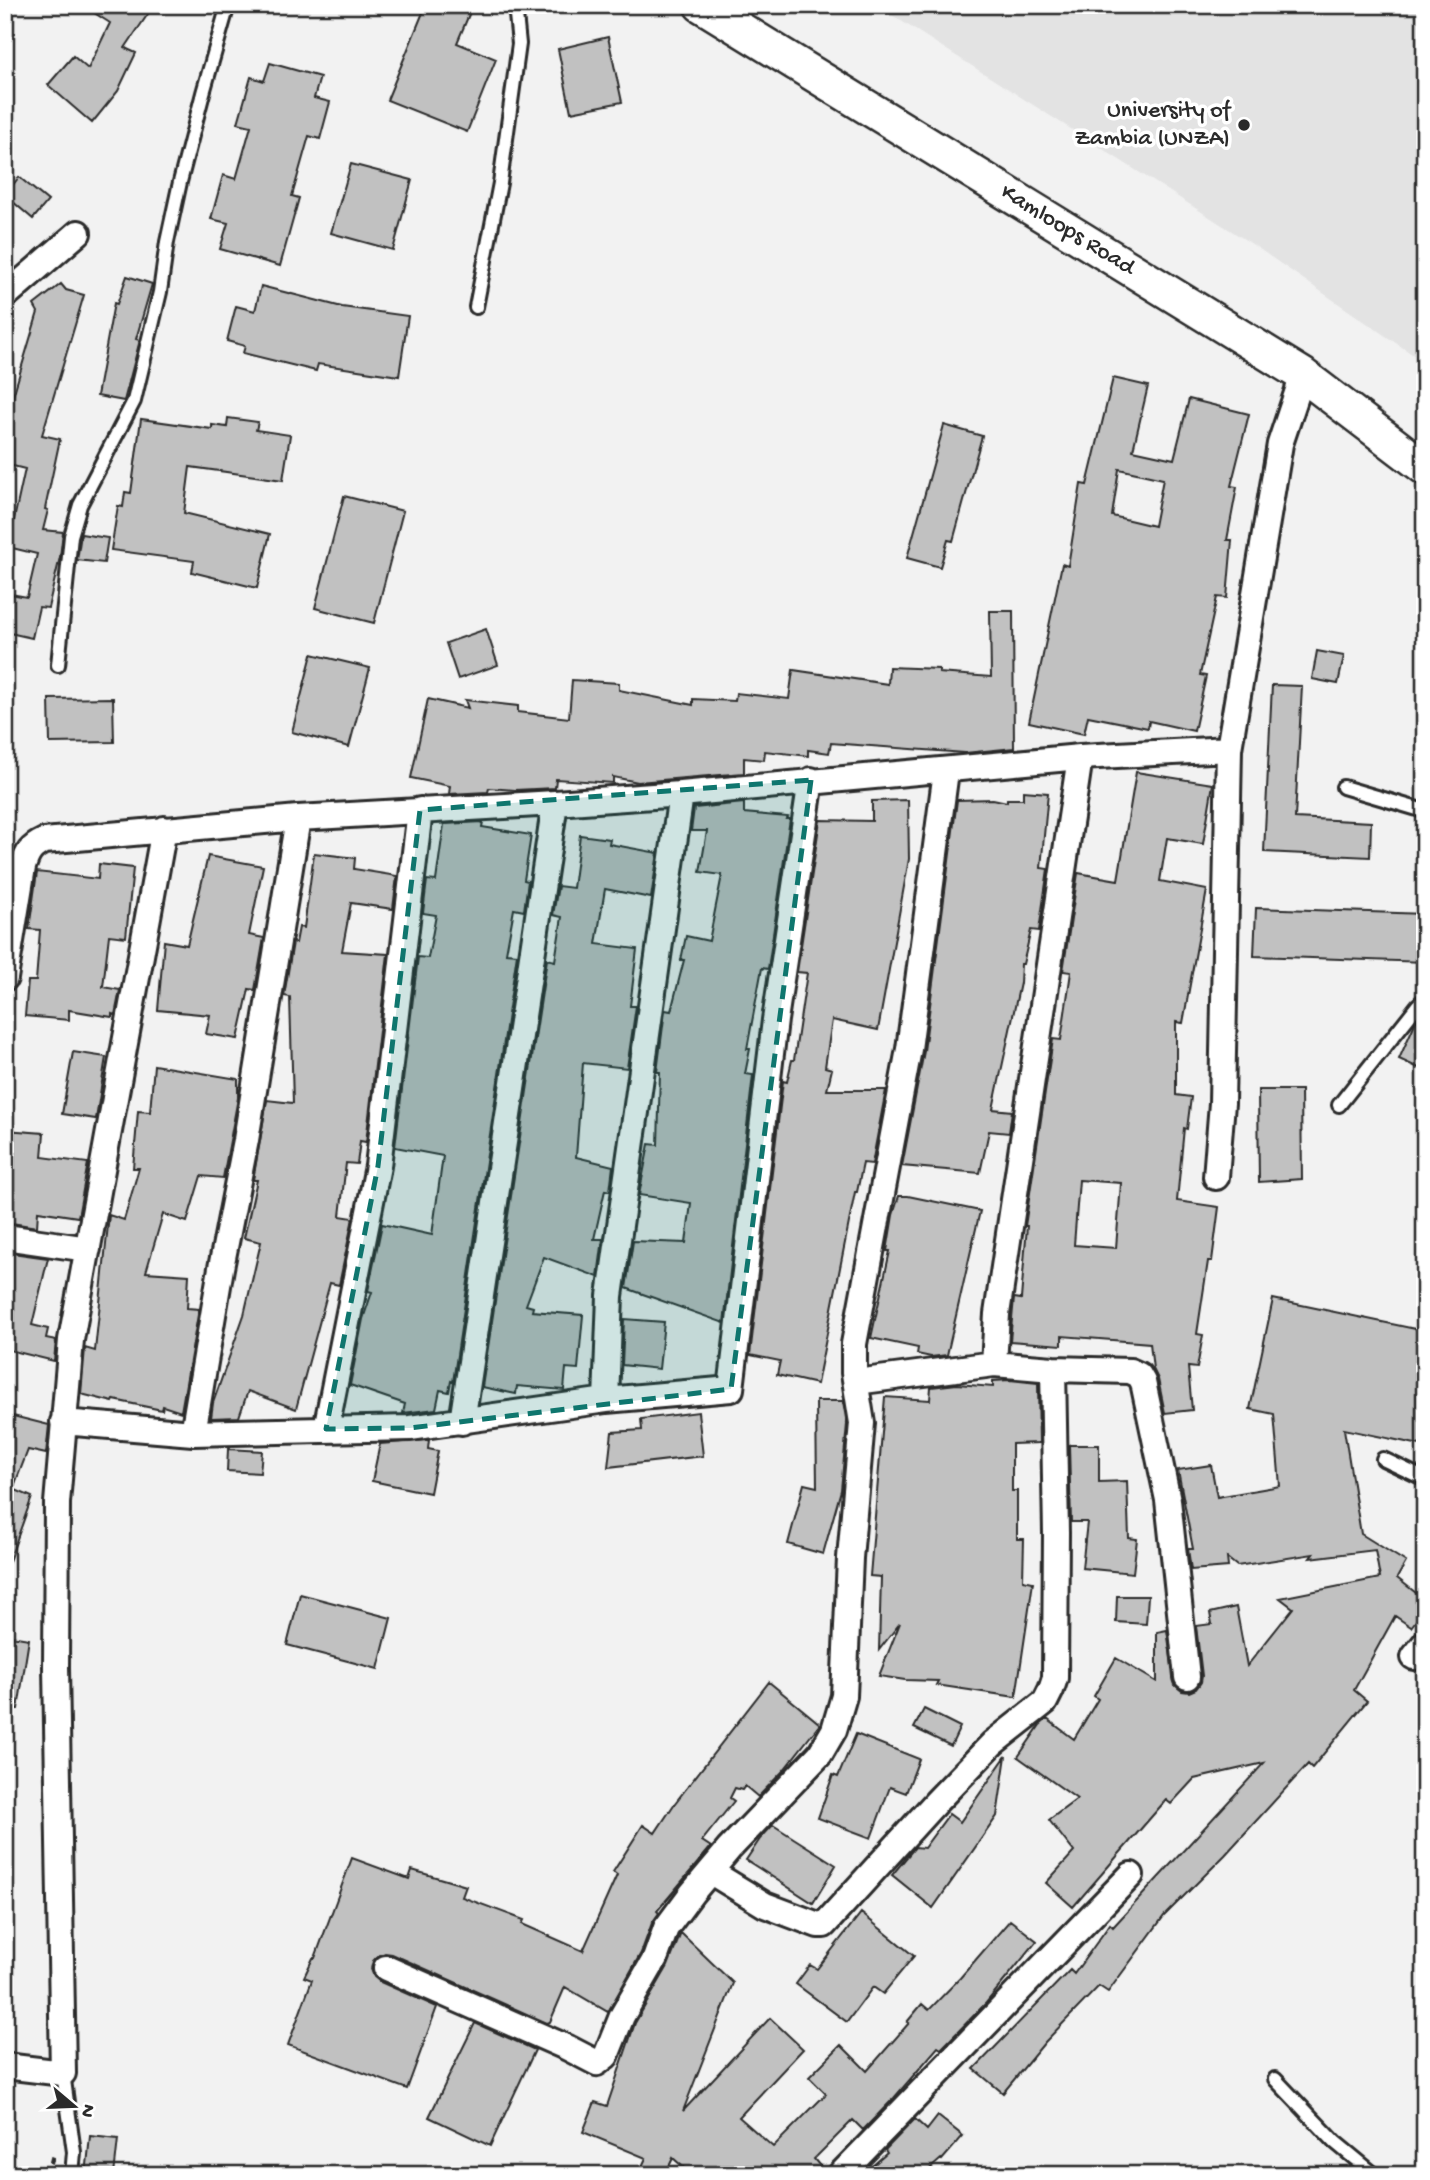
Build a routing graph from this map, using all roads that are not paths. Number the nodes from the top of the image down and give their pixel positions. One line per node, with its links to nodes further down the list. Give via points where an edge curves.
1 (228, 5): 9 (lane, via 180,182 134,401 80,505 71,536)
2 (515, 5): 6 (lane, via 519,44 500,183)
3 (701, 5): 7 (main road, Kamloops Road)
4 (78, 233): 5 (street)
5 (5, 296)
6 (476, 307)
7 (1303, 375): 8 (main road, Kamloops Road); 10 (street, via 1280,444)
8 (1425, 468)
9 (58, 665)
10 (1229, 750): 11 (street); 24 (street, via 1222,1104)
11 (1080, 757): 12 (street); 27 (street, via 997,1314)
12 (946, 771): 13 (street); 29 (street, via 909,1049 854,1344)
13 (811, 780): 15 (street); 30 (street, via 775,1020 731,1389)
14 (1343, 787): 18 (lane)
15 (681, 793): 16 (street); 30 (street, via 610,1296)
16 (555, 803): 17 (street); 32 (street)
17 (420, 810): 19 (street); 33 (street, via 378,1166)
18 (1425, 815)
19 (298, 818): 20 (street); 34 (street)
20 (164, 829): 21 (street, via 44,841 33,846 23,867); 26 (street)
21 (5, 978)
22 (1425, 999): 23 (lane)
23 (1339, 1105)
24 (1216, 1177)
25 (5, 1237): 26 (street)
26 (88, 1249): 31 (street, via 71,1340)
27 (994, 1364): 28 (street); 29 (street)
28 (1053, 1369): 37 (street, via 1130,1371 1143,1382 1168,1500); 38 (street, via 1055,1678 1045,1702 993,1743 824,1925 765,1905)
29 (856, 1382): 38 (street, via 862,1423 844,1696 835,1730 820,1754)
30 (606, 1400): 32 (street)
31 (63, 1422): 34 (street); 42 (street, via 57,1503 56,1667)
32 (462, 1422): 33 (street)
33 (326, 1429): 34 (street)
34 (193, 1433)
35 (1383, 1460): 36 (lane)
36 (1425, 1479)
37 (1187, 1677)
38 (711, 1872): 40 (street, via 666,1928 606,2056 597,2063)
39 (1131, 1875): 45 (street)
40 (386, 1968)
41 (5, 2066): 42 (street)
42 (63, 2073): 44 (lane, via 74,2152)
43 (1275, 2079): 46 (lane, via 1335,2142)
44 (72, 2175)
45 (840, 2175)
46 (1375, 2175)

